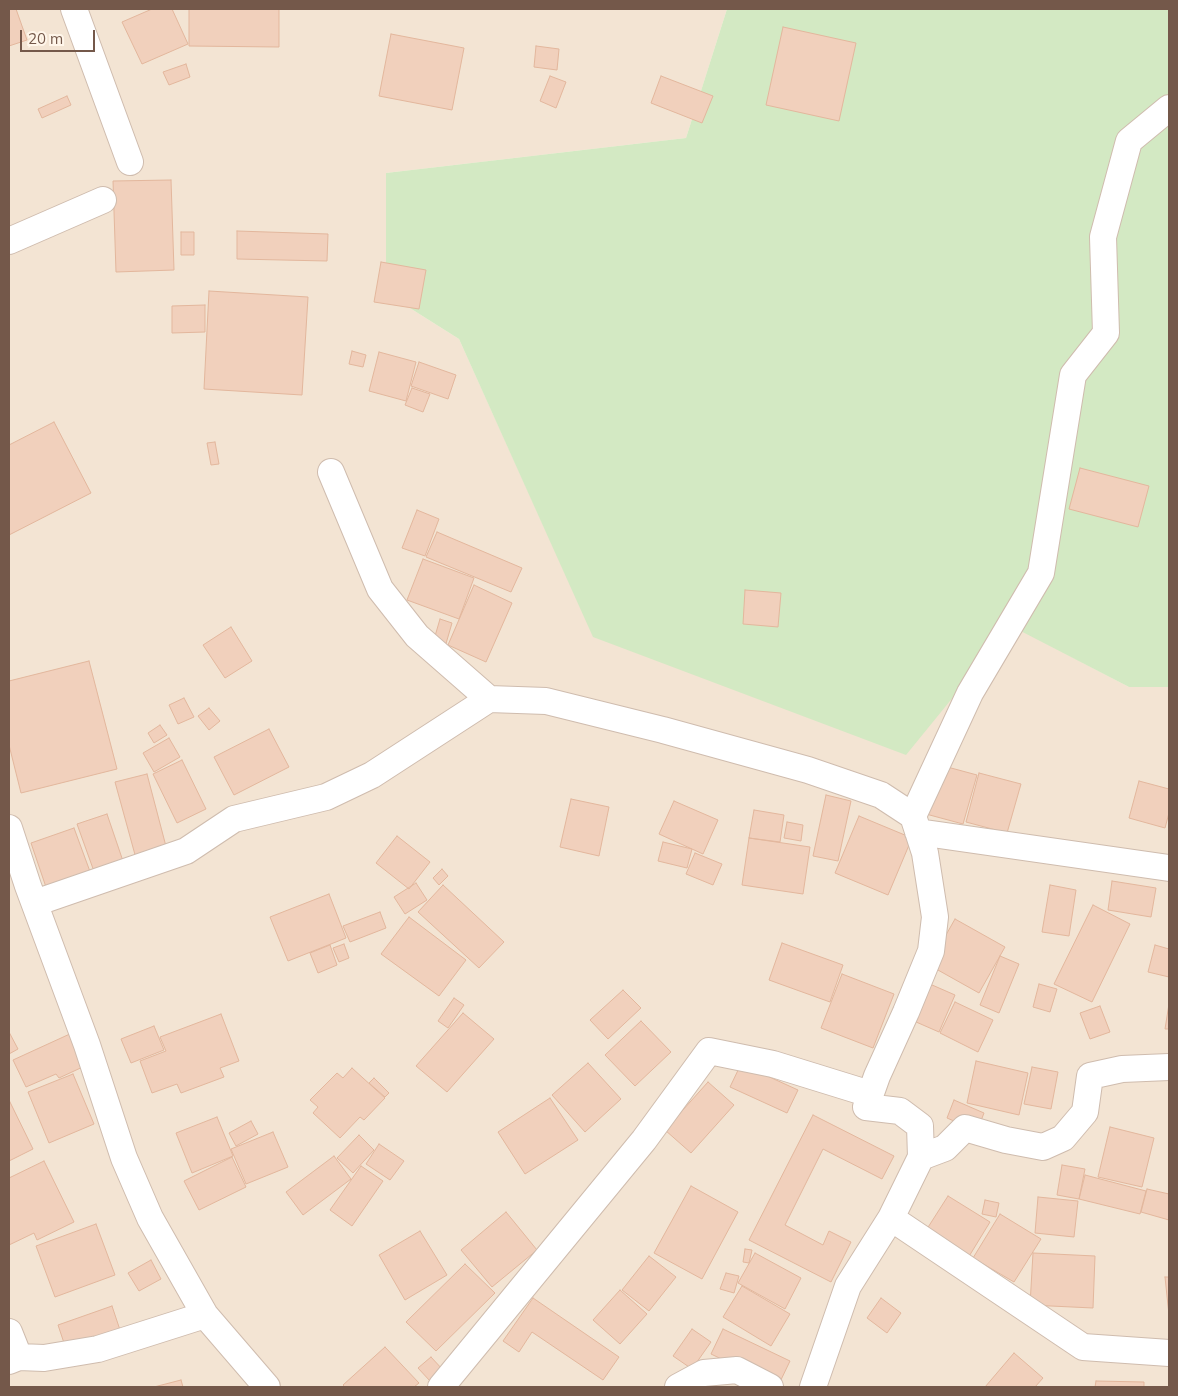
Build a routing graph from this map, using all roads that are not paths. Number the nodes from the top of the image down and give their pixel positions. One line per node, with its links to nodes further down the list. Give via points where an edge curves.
1 (74, 9): 3 (street)
2 (1169, 108): 8 (street, via 1130,141 1105,227 1106,333 1073,375 1041,573 970,693)
3 (130, 162)
4 (103, 200): 5 (street)
5 (9, 241)
6 (331, 472): 7 (street, via 380,589 417,636)
7 (489, 699): 8 (street, via 546,701 808,770 881,795); 11 (street, via 372,776 326,796 234,819 186,851)
8 (915, 824): 10 (street); 13 (street, via 925,853 935,917 931,951)
9 (9, 828): 11 (street)
10 (1169, 868)
11 (34, 903): 16 (street, via 87,1045 124,1158 150,1218)
12 (1169, 1067): 14 (street, via 1122,1069 1090,1076 1085,1112 1063,1138 1043,1147 965,1128 945,1148)
13 (870, 1094): 14 (street, via 866,1107 900,1111 920,1126); 21 (street, via 773,1064 709,1051 644,1140)
14 (921, 1157): 15 (street)
15 (890, 1218): 18 (street, via 1083,1347); 24 (street, via 848,1286)
16 (206, 1315): 19 (street, via 98,1349 44,1358); 20 (street)
17 (9, 1332): 19 (street)
18 (1169, 1353)
19 (14, 1359)
20 (267, 1387)
21 (441, 1387)
22 (678, 1387): 23 (street, via 704,1373 737,1370)
23 (770, 1387)
24 (813, 1387)

